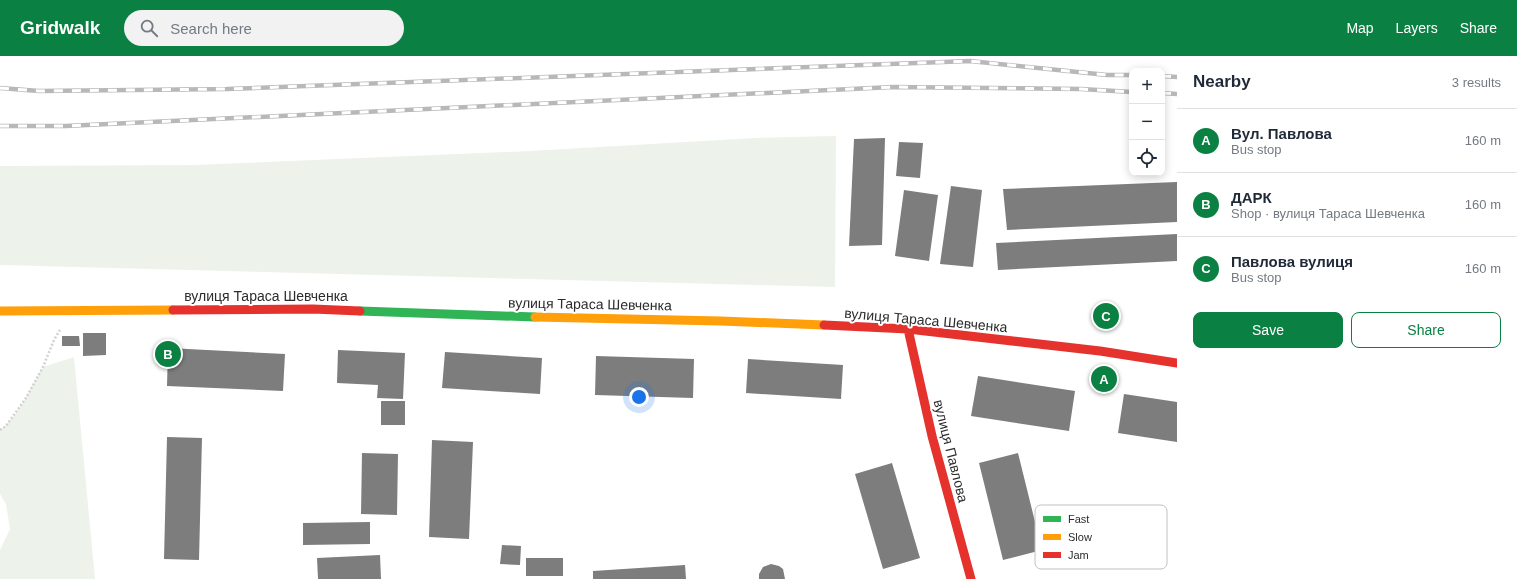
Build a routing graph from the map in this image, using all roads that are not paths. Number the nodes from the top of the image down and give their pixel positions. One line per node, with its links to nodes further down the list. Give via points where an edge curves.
1 (0, 311): 2 (main road, вулиця Тараса Шевченка, via 312,309)
2 (908, 329): 3 (main road, вулиця Тараса Шевченка, via 1100,351); 4 (main road, вулиця Павлова, via 932,436)
3 (1177, 364)
4 (970, 579)

